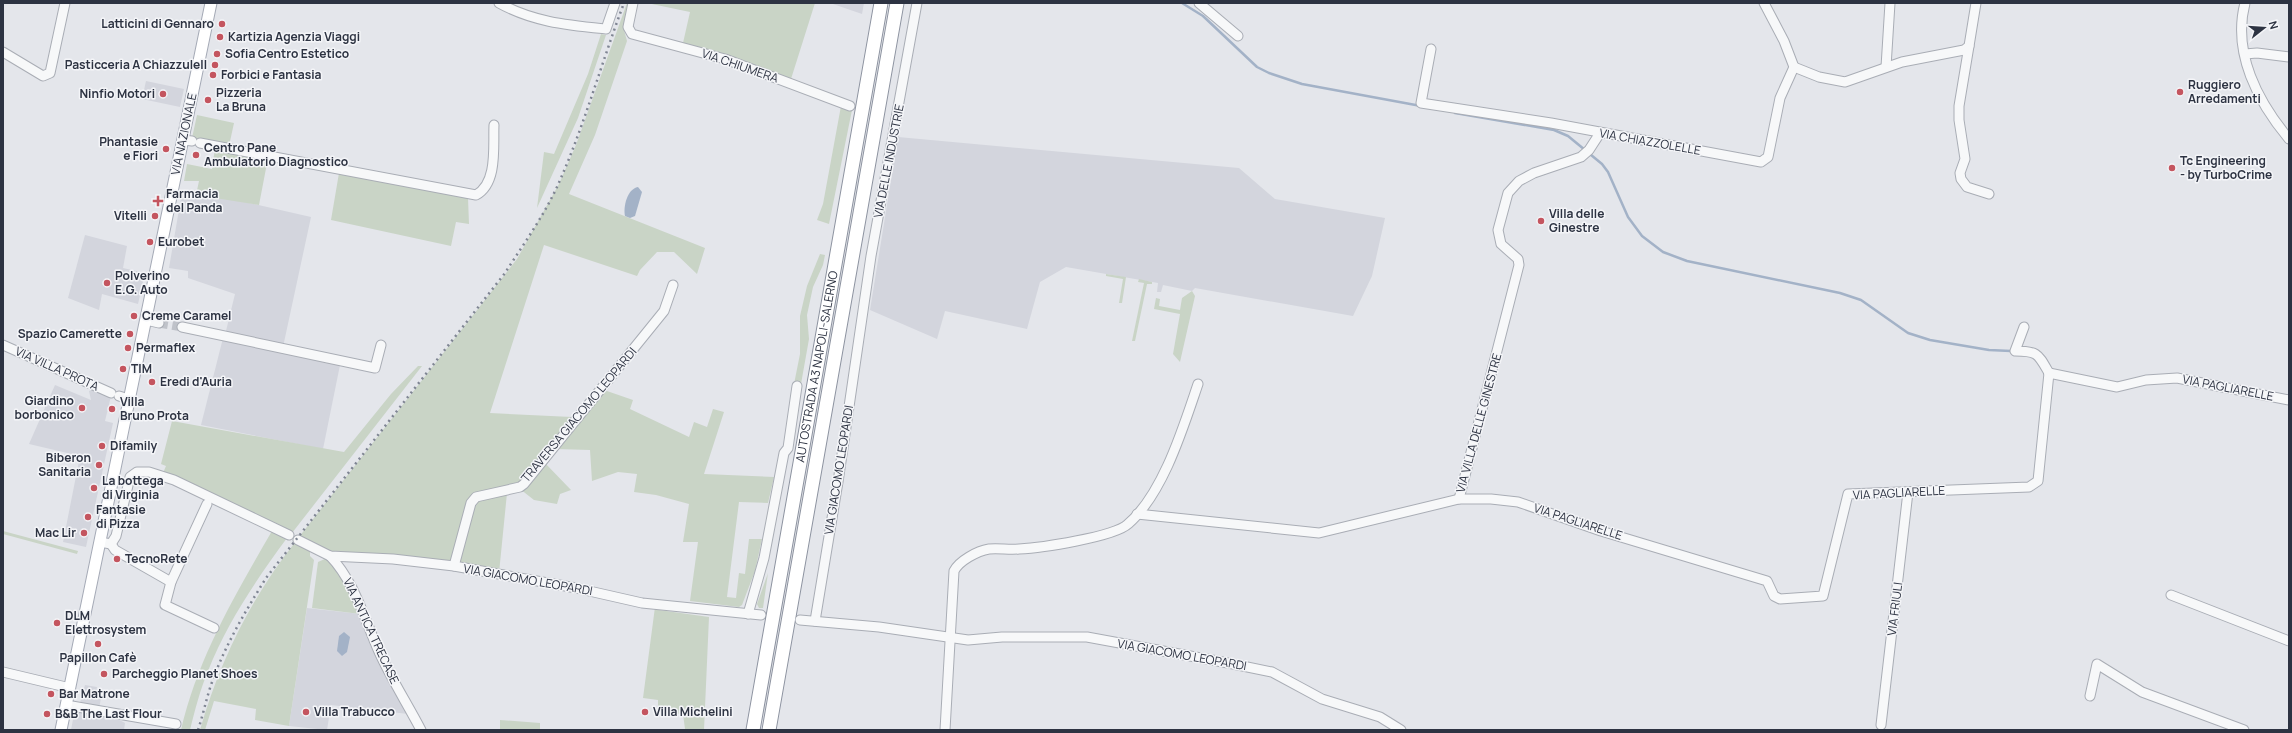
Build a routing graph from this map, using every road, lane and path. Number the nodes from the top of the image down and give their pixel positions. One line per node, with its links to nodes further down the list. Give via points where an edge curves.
1 (65, 3): 17 (street, via 50,74 43,76)
2 (211, 3): 26 (main road, VIA NAZIONALE)
3 (499, 3): 4 (street, via 518,14 550,23 606,29)
4 (615, 3)
5 (633, 3): 22 (street, VIA CHIUMERA, via 629,16 629,31 632,34 725,58)
6 (881, 3): 67 (highway, AUTOSTRADA A3 NAPOLI-SALERNO)
7 (898, 3): 68 (highway, AUTOSTRADA A3 NAPOLI-SALERNO)
8 (917, 3): 29 (street, VIA DELLE INDUSTRIE)
9 (1199, 3): 14 (street)
10 (1764, 3): 20 (street)
11 (1890, 3): 21 (street)
12 (1976, 3): 15 (street)
13 (2245, 3): 18 (street, via 2242,28)
14 (1238, 36)
15 (1969, 46): 21 (street, via 1955,53); 27 (street, via 1959,106 1966,159 1960,173 1967,187)
16 (1431, 49): 24 (street, VIA CHIAZZOLELLE, via 1421,103)
17 (3, 52)
18 (2245, 54): 19 (street); 25 (street, via 2254,85 2266,110)
19 (2289, 57)
20 (1794, 67): 21 (street, via 1819,77 1845,82 1854,81); 24 (street, VIA CHIAZZOLELLE, via 1780,98 1769,154 1764,161)
21 (1886, 67)
22 (850, 106)
23 (494, 124): 26 (street, via 490,175 483,191 476,195)
24 (1600, 133): 42 (street, VIA VILLA DELLE GINESTRE, via 1588,152 1518,181 1508,193 1498,230 1501,244 1518,259 1519,265)
25 (2289, 138)
26 (191, 141): 30 (main road, VIA NAZIONALE)
27 (1989, 194)
28 (673, 285): 49 (street, TRAVERSA GIACOMO LEOPARDI, via 664,311 524,484 476,497 471,503)
29 (861, 319): 55 (street, VIA GIACOMO LEOPARDI)
30 (146, 320): 31 (street); 39 (main road, VIA NAZIONALE)
31 (159, 323)
32 (182, 327): 35 (street, via 375,368)
33 (2024, 327): 36 (street, via 2015,351 2032,351 2038,355)
34 (3, 345): 39 (street, VIA VILLA PROTA)
35 (381, 345)
36 (2049, 373): 40 (street, VIA PAGLIARELLE, via 2117,387 2146,380 2177,378); 41 (street, VIA PAGLIARELLE, via 2038,481 2029,487)
37 (1198, 384): 44 (street, via 1160,484)
38 (797, 386): 52 (street, via 788,448 784,453 761,570)
39 (120, 396): 47 (main road, VIA NAZIONALE)
40 (2289, 400)
41 (1908, 492): 42 (street, VIA PAGLIARELLE, via 1848,494 1823,596 1780,599 1774,596 1766,581 1518,502 1491,499); 64 (street, VIA FRIULI)
42 (1459, 500): 44 (street, VIA VILLA DELLE GINESTRE, via 1319,533)
43 (207, 504): 50 (street)
44 (1137, 514): 57 (street, via 1129,524 1113,532 1032,548 988,549 961,562 954,571)
45 (289, 535): 47 (street, via 180,483 148,472 137,472 130,477 116,536)
46 (298, 540): 48 (street, VIA GIACOMO LEOPARDI)
47 (105, 543): 50 (street); 60 (main road, VIA NAZIONALE)
48 (330, 556): 49 (street, VIA GIACOMO LEOPARDI, via 393,559); 66 (street, VIA ANTICA TRECASE, via 340,566 350,585 381,656)
49 (454, 566): 52 (street, VIA GIACOMO LEOPARDI, via 642,603)
50 (171, 582): 56 (street, via 165,605)
51 (2171, 595): 58 (street)
52 (748, 614): 53 (street, VIA GIACOMO LEOPARDI)
53 (761, 615)
54 (800, 620): 55 (street, VIA GIACOMO LEOPARDI)
55 (815, 621): 57 (street, VIA GIACOMO LEOPARDI, via 896,629)
56 (214, 628)
57 (950, 638): 69 (street); 70 (street, VIA GIACOMO LEOPARDI, via 968,640 1002,637 1087,637 1228,662 1272,672 1322,699 1380,717)
58 (2289, 640)
59 (3, 672): 60 (street)
60 (70, 688): 62 (main road, VIA NAZIONALE)
61 (2090, 696): 71 (street, via 2097,664 2142,692)
62 (66, 705): 63 (street); 65 (main road, VIA NAZIONALE)
63 (176, 724)
64 (1881, 725)
65 (61, 730)
66 (421, 730)
67 (752, 730)
68 (769, 730)
69 (945, 730)
70 (1402, 730)
71 (2244, 730)

